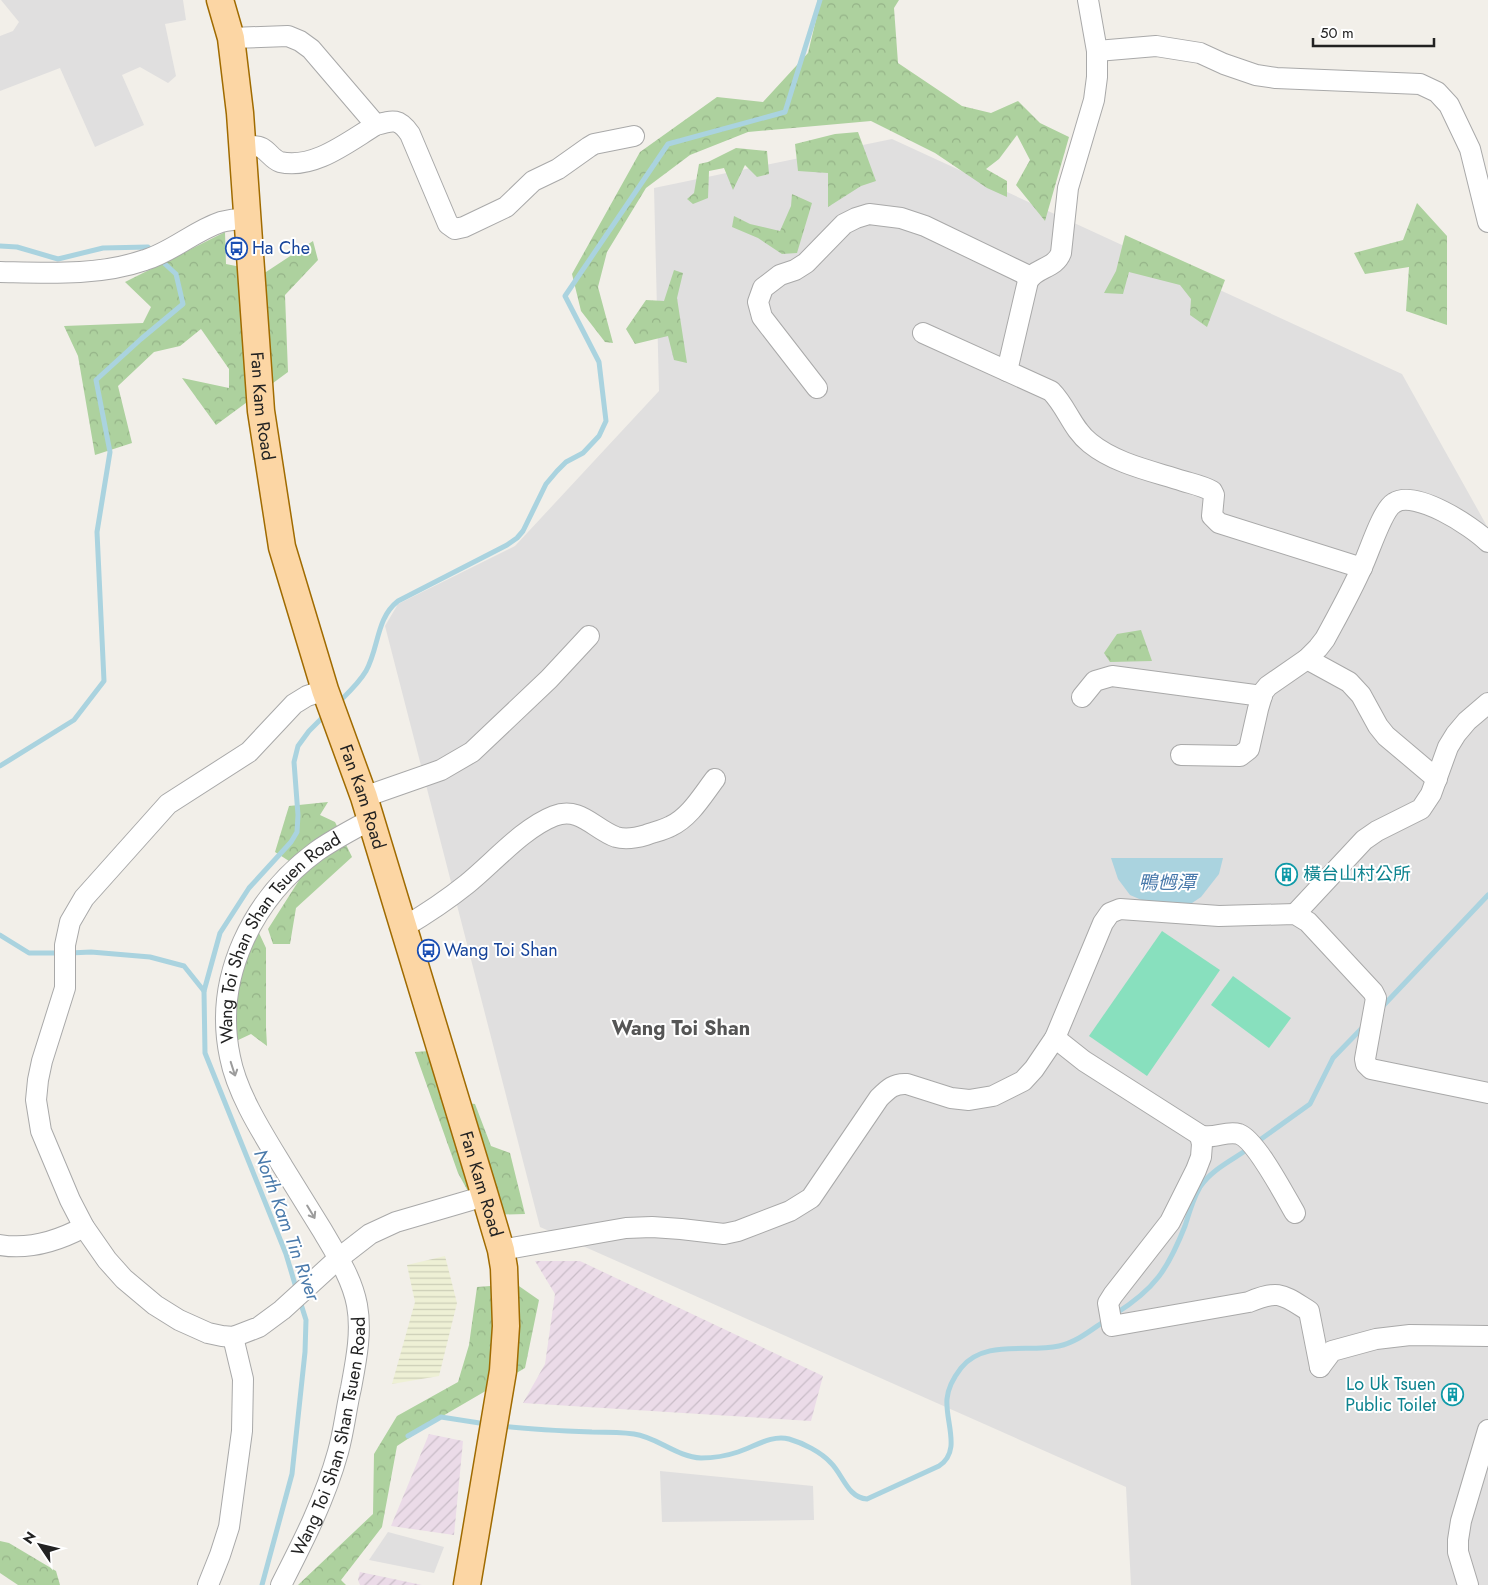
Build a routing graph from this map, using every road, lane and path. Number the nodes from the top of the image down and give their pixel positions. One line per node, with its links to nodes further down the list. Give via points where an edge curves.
1 (220, 0): 3 (main road, Fan Kam Road)
2 (1088, 0): 4 (street)
3 (231, 38): 5 (street, via 288,36 300,41 311,49); 7 (main road, Fan Kam Road)
4 (1097, 51): 9 (street, via 1156,46 1200,53 1256,75 1428,87 1449,105 1470,149); 11 (street, via 1094,100 1068,188 1061,253 1057,262)
5 (376, 125): 6 (street, via 393,121 405,126 448,224 455,229 506,207 533,181 558,169 594,144); 7 (street, via 317,158 302,162 282,162 260,147)
6 (634, 136)
7 (243, 146): 8 (main road, Fan Kam Road)
8 (247, 218): 10 (street, via 208,227 147,260 115,268); 19 (main road, Fan Kam Road, via 261,411 282,547)
9 (1488, 222)
10 (0, 272)
11 (1031, 277): 13 (street, via 1025,290); 14 (street, via 910,220 869,214 850,221 806,262 763,288 758,302 762,317)
12 (923, 333): 13 (street)
13 (1007, 371): 16 (street, via 1051,391 1064,406 1076,429 1090,443 1120,460 1212,491 1212,516 1219,523)
14 (817, 388)
15 (1488, 542): 16 (street, via 1455,517 1402,499 1389,508)
16 (1362, 568): 18 (street, via 1325,639)
17 (589, 636): 26 (street, Wang Toi Shan Shan Tsuen Road, via 472,752)
18 (1307, 659): 20 (street, via 1268,686); 25 (street, via 1349,682 1361,695 1386,736)
19 (324, 690): 26 (main road, Fan Kam Road); 34 (street, via 294,704 249,752 168,804 84,898 70,922 65,988 42,1061 36,1100 41,1131)
20 (1262, 696): 21 (street, via 1112,676 1095,681); 23 (street, via 1249,749 1240,756)
21 (1082, 697)
22 (1488, 703): 25 (street, via 1456,734)
23 (1181, 755)
24 (715, 779): 28 (street, via 679,822 635,838 616,837 578,814 553,816 513,844 461,889)
25 (1436, 779): 27 (street, via 1421,809 1364,840)
26 (367, 809): 28 (main road, Fan Kam Road); 37 (street, Wang Toi Shan Shan Tsuen Road, one-way to 37, via 277,886 258,912 240,950 226,1002 230,1058 238,1084 260,1128)
27 (1295, 914): 29 (street, via 1219,916 1115,911 1103,924); 30 (street, via 1308,922 1374,992 1376,998 1366,1064 1371,1068)
28 (404, 927): 32 (main road, Fan Kam Road)
29 (1055, 1038): 31 (street, via 1084,1061); 36 (street, via 1023,1080 993,1096 969,1100 951,1098 907,1084 892,1086 879,1098 811,1198 790,1211 738,1231 724,1234 652,1227 626,1228)
30 (1488, 1093)
31 (1200, 1135): 33 (street, via 1231,1133 1244,1137 1267,1165); 38 (street, via 1201,1157 1170,1222 1108,1303 1112,1326 1249,1302 1265,1295 1285,1296 1309,1311 1320,1367 1332,1351 1376,1339 1410,1335)
32 (485, 1196): 36 (main road, Fan Kam Road); 37 (street, via 384,1227)
33 (1295, 1213)
34 (84, 1227): 35 (street, via 46,1243); 39 (street, via 124,1279 155,1305 208,1333)
35 (0, 1245)
36 (501, 1250): 43 (main road, Fan Kam Road, via 506,1304 504,1358)
37 (339, 1258): 39 (street, via 282,1310 259,1327); 42 (street, Wang Toi Shan Shan Tsuen Road, via 356,1303 356,1359 330,1478)
38 (1488, 1336)
39 (233, 1337): 41 (street, via 243,1379 242,1430 228,1527)
40 (1488, 1430): 44 (street, via 1458,1540 1458,1552)
41 (208, 1585)
42 (281, 1585)
43 (467, 1585)
44 (1468, 1585)

